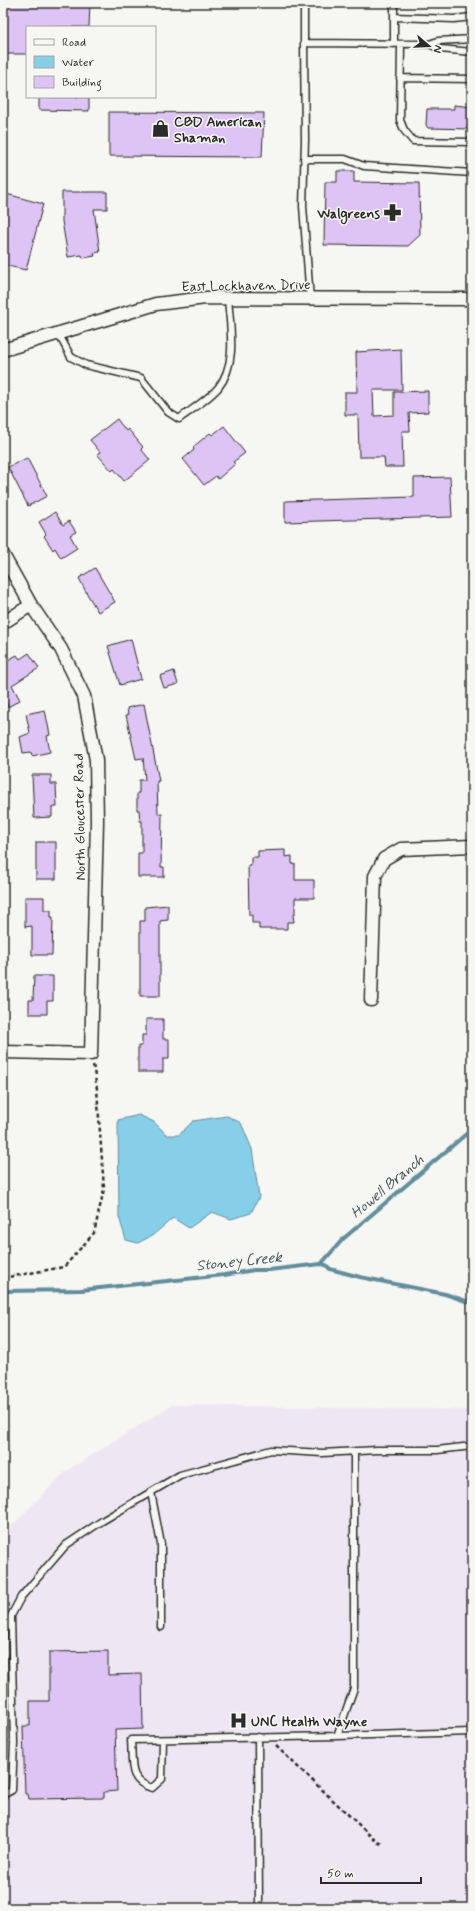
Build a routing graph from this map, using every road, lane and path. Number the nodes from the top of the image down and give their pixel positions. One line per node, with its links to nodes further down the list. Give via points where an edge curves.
1 (304, 3): 6 (lane)
2 (394, 3): 3 (lane)
3 (394, 17): 4 (lane); 7 (lane)
4 (472, 17)
5 (472, 39): 8 (lane)
6 (304, 43): 7 (lane); 13 (lane)
7 (398, 44): 8 (lane); 10 (lane)
8 (429, 44): 9 (lane, via 440,49)
9 (472, 52)
10 (400, 78): 11 (lane); 12 (lane, via 400,120 413,141)
11 (472, 79)
12 (472, 142)
13 (304, 159): 14 (lane, via 345,159 364,166); 16 (lane, via 303,206)
14 (472, 172)
15 (228, 298): 16 (street, East Lockhaven Drive); 18 (street, East Lockhaven Drive, via 156,304); 18 (lane, via 232,350 226,374 217,389 179,419 168,412 141,378 86,365 71,357)
16 (310, 299): 17 (street, East Lockhaven Drive)
17 (472, 299)
18 (58, 334): 19 (street, East Lockhaven Drive)
19 (3, 350)
20 (3, 555): 21 (street, North Gloucester Road)
21 (31, 605): 22 (street); 26 (street, North Gloucester Road, via 61,649 84,696 96,760 97,822)
22 (3, 623)
23 (472, 846): 24 (street, via 401,849 384,859 375,876)
24 (371, 1000)
25 (3, 1052): 26 (street)
26 (91, 1054): 27 (path, via 97,1089 104,1189 94,1233 64,1267)
27 (3, 1278)
28 (472, 1446): 29 (lane, via 437,1450)
29 (354, 1452): 30 (lane, via 271,1450 180,1475); 35 (lane, via 354,1688)
30 (151, 1492): 31 (lane, via 66,1546 21,1597); 32 (lane, via 161,1544)
31 (11, 1614): 33 (lane); 39 (lane, via 14,1743 12,1790)
32 (161, 1627)
33 (3, 1631)
34 (472, 1732): 35 (lane)
35 (337, 1736): 37 (lane)
36 (258, 1737): 37 (lane); 38 (lane); 41 (lane)
37 (271, 1737): 40 (path, via 276,1747 376,1842)
38 (163, 1740): 38 (lane, via 132,1740 134,1775 141,1785 152,1788 162,1780)
39 (3, 1795)
40 (382, 1844)
41 (259, 1908)

